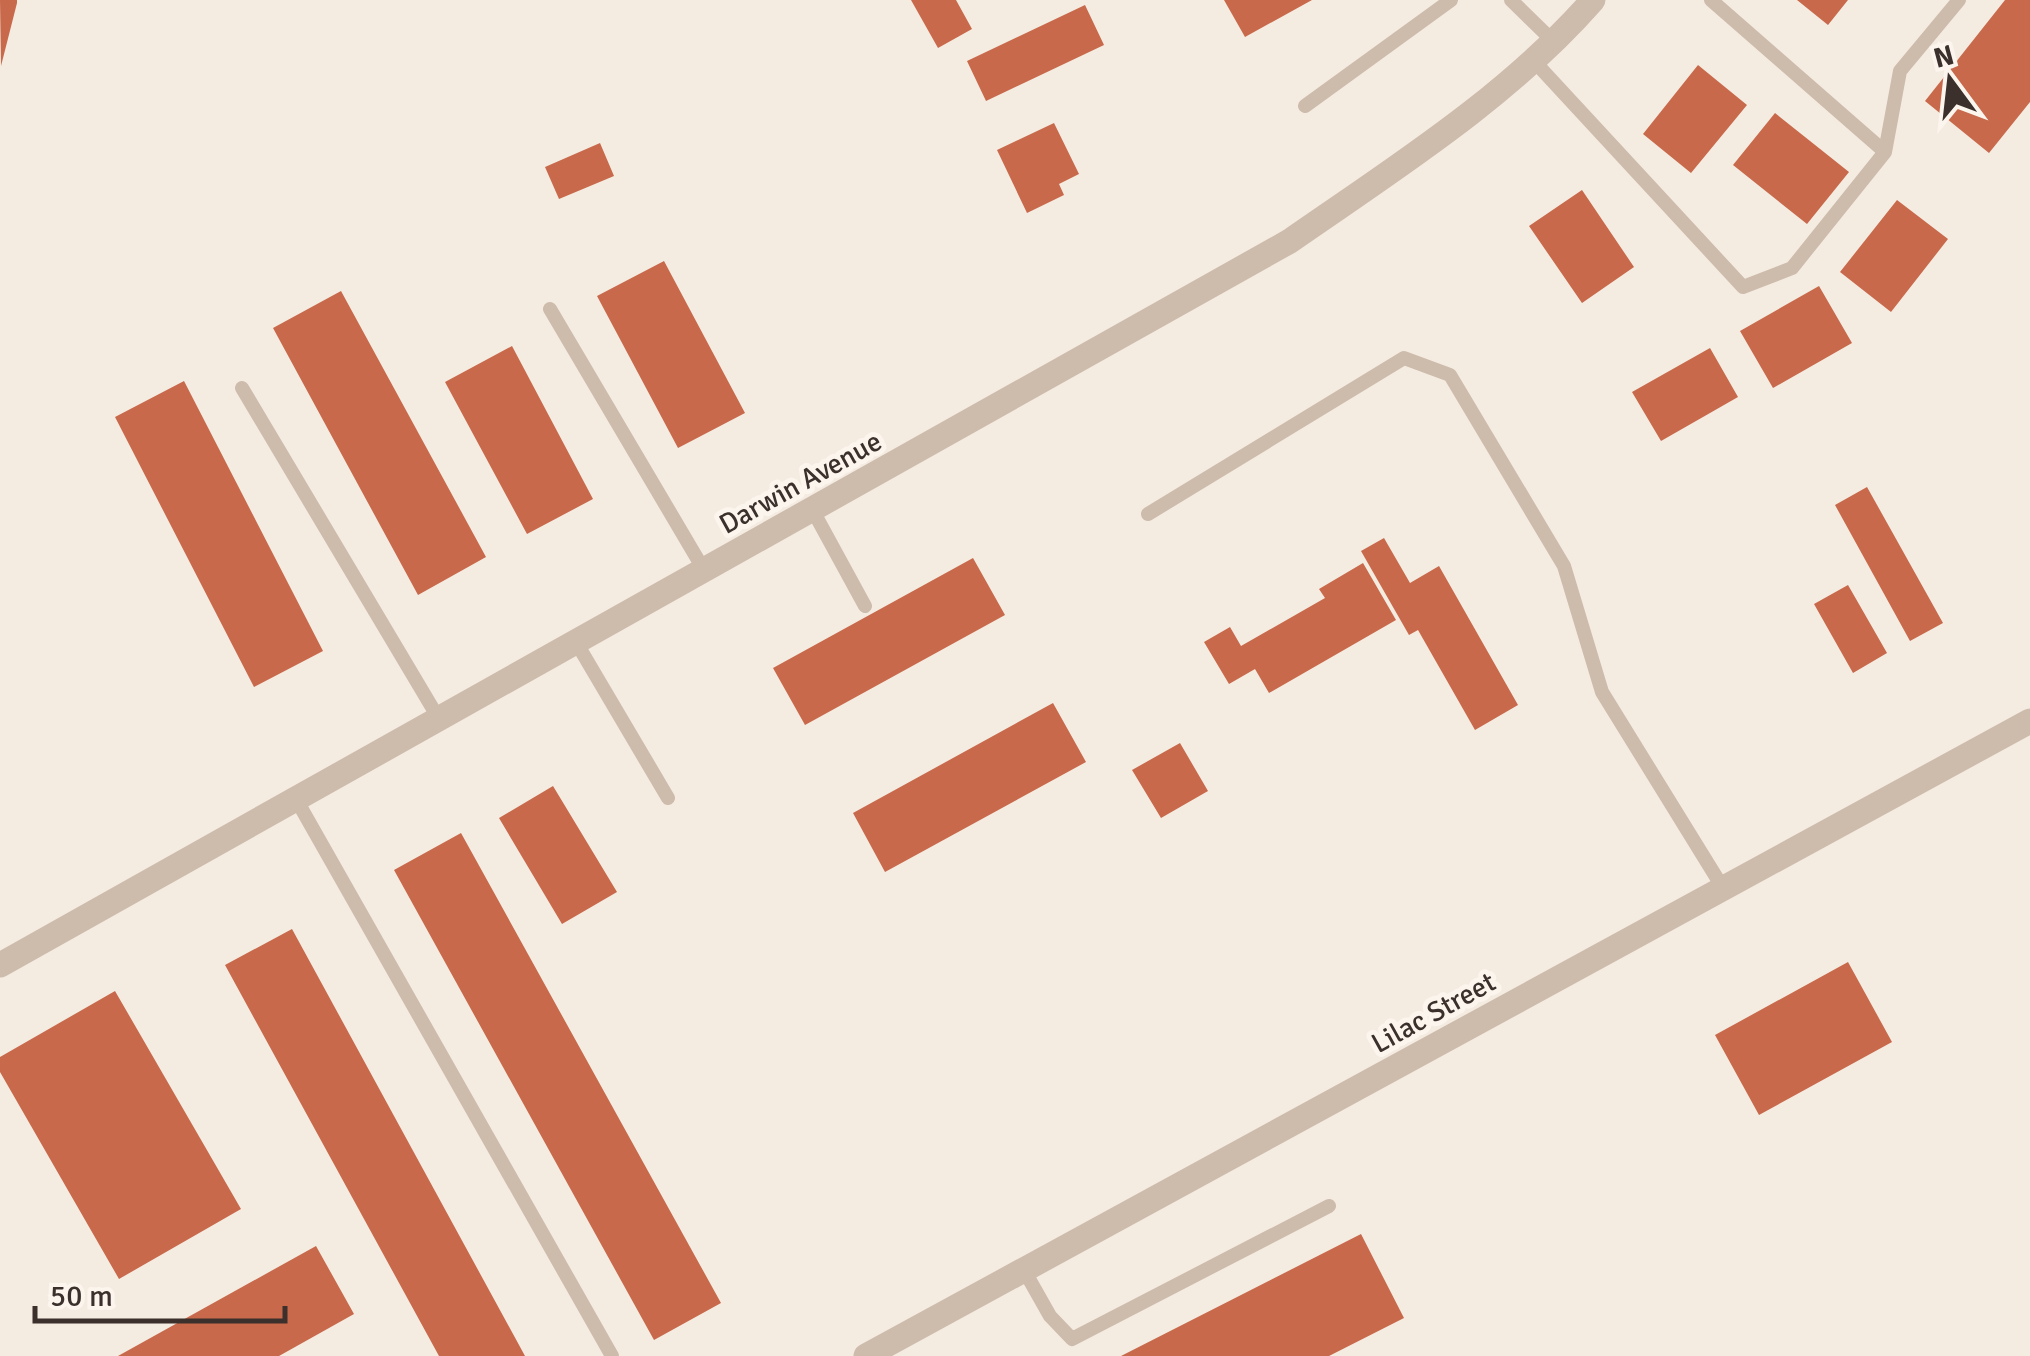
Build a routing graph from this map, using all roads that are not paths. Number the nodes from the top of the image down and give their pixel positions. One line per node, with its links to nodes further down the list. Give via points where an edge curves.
1 (1451, 0): 8 (lane)
2 (1511, 0): 6 (lane)
3 (1593, 0): 6 (street, Darwin Avenue)
4 (1711, 0): 9 (lane)
5 (1959, 0): 9 (lane, via 1900,72)
6 (1553, 42): 7 (street, Darwin Avenue)
7 (1533, 60): 9 (lane, via 1743,287 1792,268); 12 (street, Darwin Avenue, via 1430,145 1290,241)
8 (1305, 106)
9 (1885, 152)
10 (550, 309): 14 (lane)
11 (242, 388): 17 (lane)
12 (812, 510): 14 (street, Darwin Avenue); 15 (lane)
13 (1148, 514): 21 (lane, via 1404,358 1450,374 1564,566 1602,692)
14 (704, 570): 16 (street, Darwin Avenue)
15 (865, 606)
16 (576, 642): 17 (street, Darwin Avenue); 19 (lane)
17 (439, 719): 20 (street, Darwin Avenue)
18 (2030, 721): 21 (street, Lilac Street)
19 (668, 798)
20 (296, 800): 22 (street, Darwin Avenue); 25 (lane)
21 (1723, 888): 24 (street, Lilac Street)
22 (0, 965)
23 (1328, 1206): 24 (lane, via 1072,1339)
24 (1024, 1270): 26 (street, Lilac Street)
25 (612, 1356)
26 (866, 1356)

